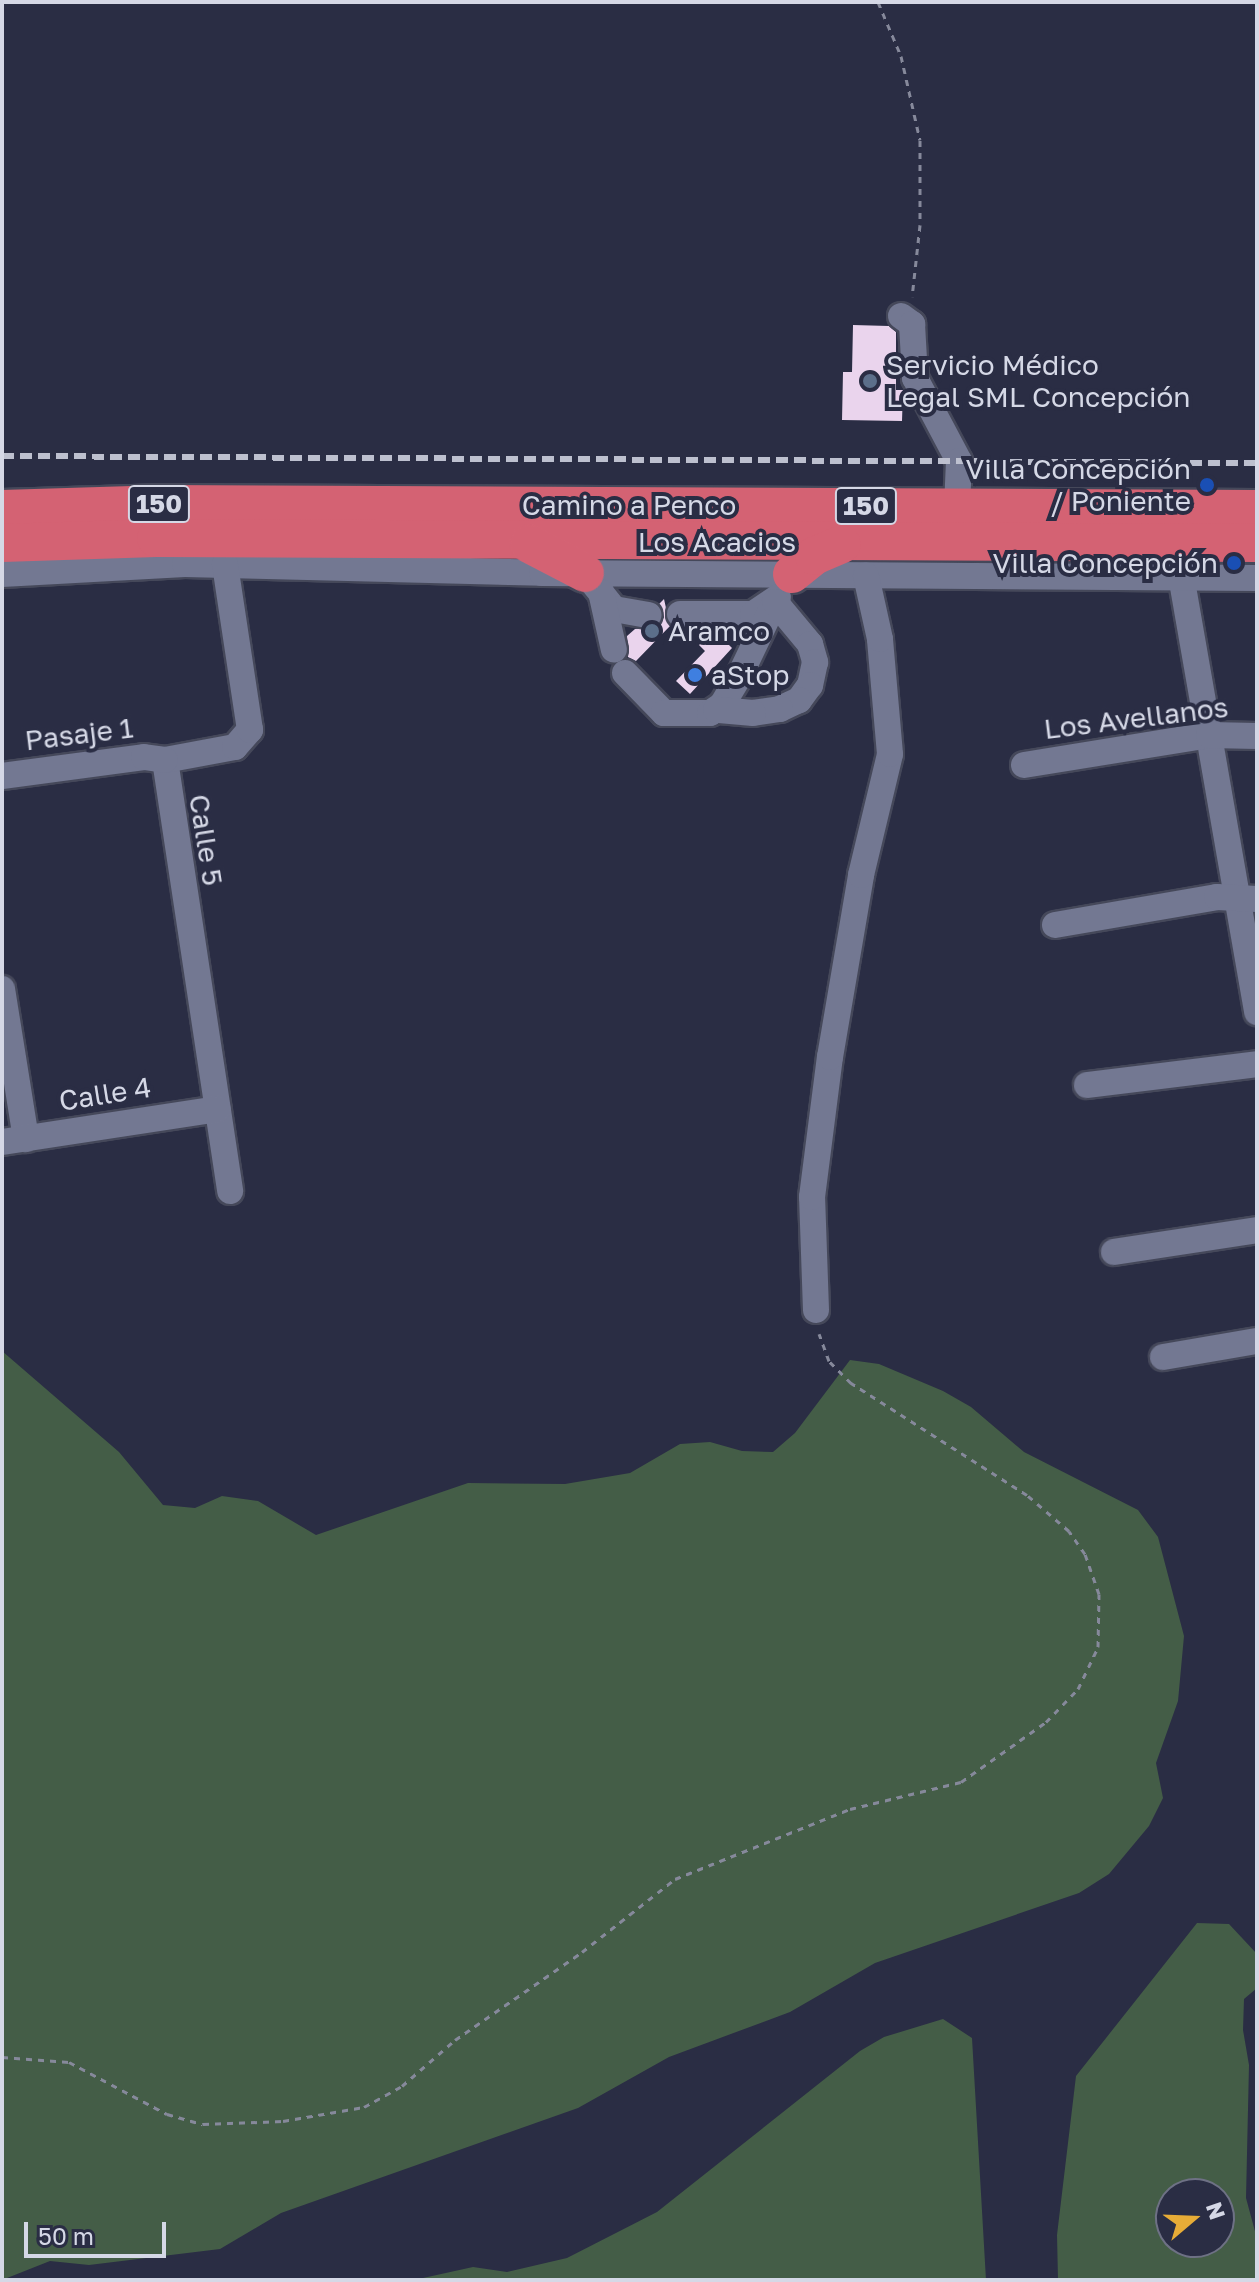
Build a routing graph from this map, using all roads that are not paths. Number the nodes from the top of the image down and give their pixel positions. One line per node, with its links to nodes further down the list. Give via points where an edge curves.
1 (905, 318): 2 (street, via 915,378 959,461)
2 (957, 507): 3 (highway, Camino a Penco / 150, via 157,504); 7 (highway, Camino a Penco / 150)
3 (2, 509)
4 (1257, 509): 7 (highway, Camino a Penco / 150)
5 (515, 539): 6 (highway, Camino a Penco / 150); 9 (highway, Camino a Penco / 150); 13 (highway)
6 (2, 543)
7 (1177, 543): 8 (highway, Camino a Penco / 150); 9 (highway, Camino a Penco / 150); 12 (street); 18 (street)
8 (1257, 543)
9 (860, 558): 14 (highway, via 826,549); 34 (street, via 887,690 890,754 861,875 830,1057 812,1197)
10 (225, 564): 11 (street, Los Acacios); 13 (street, Los Acacios); 20 (street, Calle 5, via 250,730 235,747)
11 (2, 574)
12 (1257, 578)
13 (593, 583): 14 (street, Los Acacios); 16 (street, via 622,613); 17 (street, via 619,661 664,713)
14 (784, 588): 15 (street, via 753,614); 17 (street); 17 (street, via 815,662 810,685 799,700 780,709)
15 (680, 614)
16 (648, 615)
17 (716, 710)
18 (1209, 735): 19 (street, Los Avellanos); 21 (street, Los Avellanos); 23 (street)
19 (1257, 736)
20 (165, 760): 22 (street, Pasaje 1, via 144,757); 29 (street, Calle 5)
21 (1024, 765)
22 (2, 776)
23 (1247, 898): 24 (street); 26 (street)
24 (1055, 925)
25 (2, 989): 30 (street)
26 (1257, 1012)
27 (1257, 1064): 28 (street)
28 (1087, 1085)
29 (217, 1109): 30 (street, Calle 4); 31 (street, Calle 5)
30 (14, 1141)
31 (230, 1191)
32 (1257, 1230): 33 (street)
33 (1114, 1252)
34 (816, 1310)
35 (1257, 1341): 36 (street)
36 (1163, 1357)

